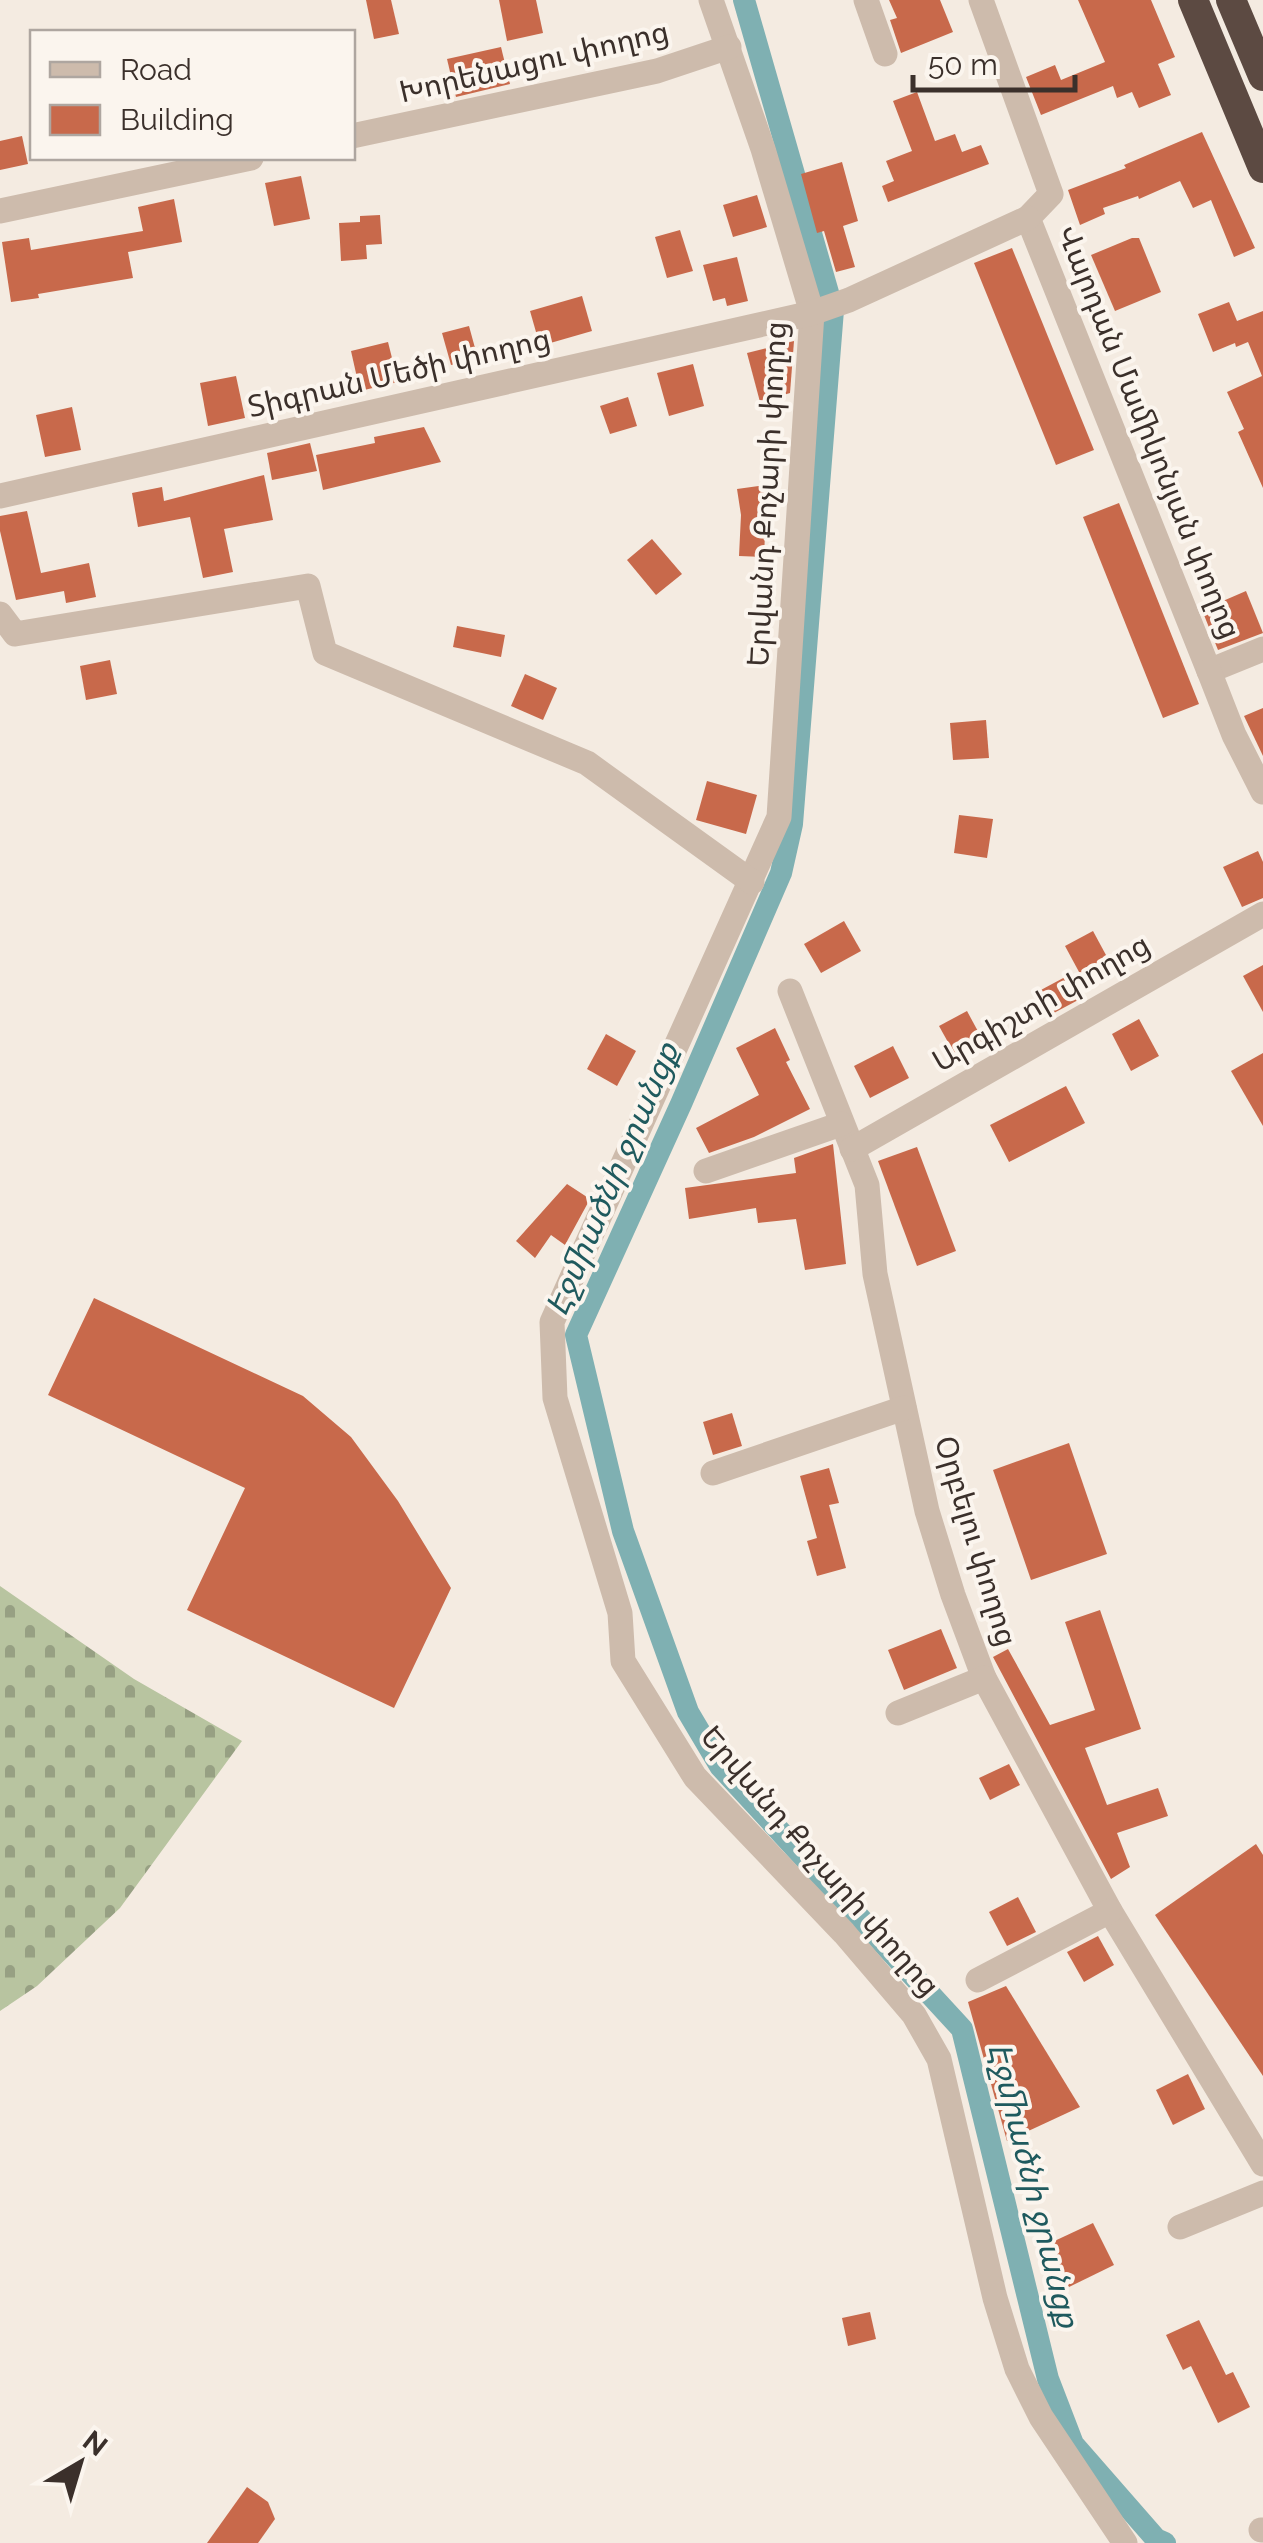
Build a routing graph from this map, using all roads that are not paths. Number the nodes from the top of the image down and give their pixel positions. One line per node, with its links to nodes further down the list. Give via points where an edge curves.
1 (712, 0): 6 (street, Երվանդ Քոչարի փողոց)
2 (866, 0): 7 (street)
3 (981, 0): 13 (street, Վարդան Մամիկոնյան փողոց, via 1051,194)
4 (1192, 0): 11 (highway)
5 (1231, 0): 8 (highway)
6 (728, 47): 9 (street, Խորենացու փողոց, via 657,71); 14 (street, Երվանդ Քոչարի փողոց)
7 (884, 54)
8 (1263, 76)
9 (355, 135)
10 (242, 160): 12 (street)
11 (1263, 168)
12 (0, 211)
13 (1028, 218): 14 (street, Տիգրան Մեծի փողոց); 18 (street, Վարդան Մամիկոնյան փողոց)
14 (812, 313): 15 (street, Տիգրան Մեծի փողոց); 20 (street, Երվանդ Քոչարի փողոց, via 779,816)
15 (0, 496)
16 (7, 624): 20 (street, via 308,586 325,653 587,763)
17 (1263, 649): 18 (street, Վարդան Մամիկոնյան փողոց)
18 (1209, 671): 19 (street)
19 (1263, 792)
20 (752, 882): 37 (street, Երվանդ Քոչարի փողոց, via 552,1322 555,1398 620,1613 623,1661 695,1777 914,2015 939,2059 1017,2370)
21 (1263, 914): 24 (street, Արգիշտի փողոց)
22 (790, 992): 23 (street, Օրբելու փողոց)
23 (841, 1124): 24 (street, Օրբելու փողոց); 25 (street)
24 (852, 1149): 26 (street, Օրբելու փողոց, via 867,1185 874,1274)
25 (706, 1171)
26 (904, 1408): 27 (street); 28 (street, Օրբելու փողոց, via 927,1512)
27 (713, 1473)
28 (984, 1678): 29 (street); 30 (street, Օրբելու փողոց)
29 (898, 1713)
30 (1110, 1911): 31 (street); 33 (street, Օրբելու փողոց)
31 (978, 1980)
32 (1263, 2114): 33 (street)
33 (1236, 2120): 34 (street, Օրբելու փողոց)
34 (1263, 2164)
35 (1263, 2193): 36 (street)
36 (1180, 2227)
37 (1125, 2543)

